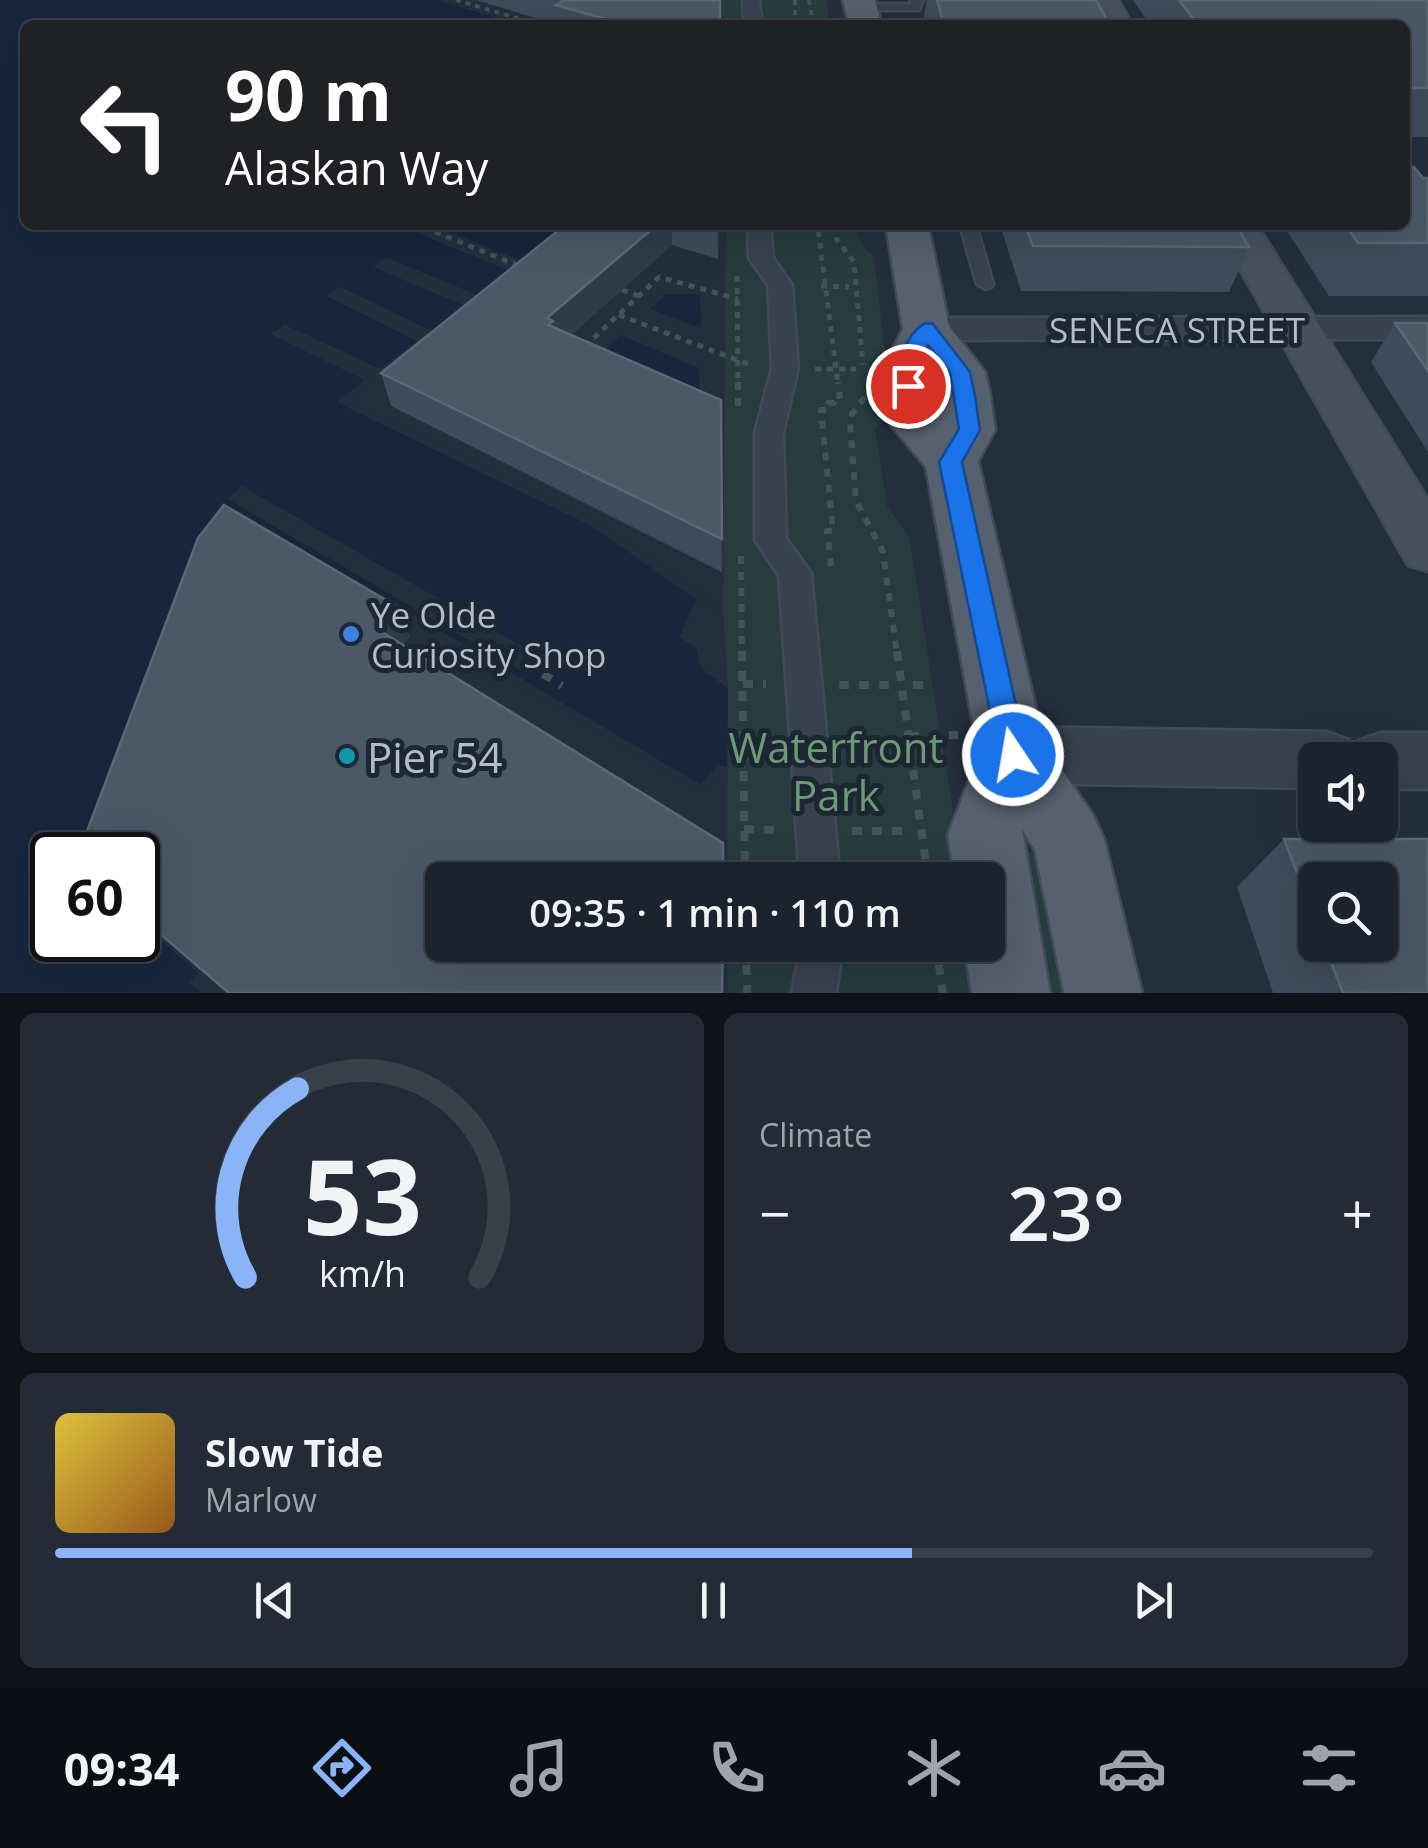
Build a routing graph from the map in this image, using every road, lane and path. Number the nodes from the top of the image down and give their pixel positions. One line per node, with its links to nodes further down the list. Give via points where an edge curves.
1 (456, 0): 4 (path)
2 (917, 0): 3 (lane, via 916,8)
3 (862, 11)
4 (523, 20)
5 (759, 230): 40 (street, via 761,258 780,286 785,368 769,433 771,540 794,573)
6 (818, 230): 28 (path, via 840,396 822,410)
7 (836, 230): 25 (path, via 854,262)
8 (908, 230): 22 (main road)
9 (969, 230): 15 (lane)
10 (1239, 230): 20 (main road)
11 (435, 232): 14 (path, via 526,268)
12 (648, 265): 13 (path)
13 (659, 277): 17 (path); 18 (path)
14 (512, 280)
15 (984, 284)
16 (622, 290): 17 (path)
17 (639, 296): 19 (path)
18 (738, 299)
19 (618, 315): 23 (path); 24 (path)
20 (1298, 327): 21 (street, SENECA STREET); 22 (street, SENECA STREET); 27 (main road)
21 (1428, 328)
22 (926, 329): 36 (main road, via 906,370 908,386 917,425 950,462)
23 (583, 348)
24 (738, 363)
25 (864, 377)
26 (866, 391): 30 (path, via 850,424 858,507 883,552)
27 (1428, 550)
28 (832, 573)
29 (526, 664): 32 (path)
30 (902, 685): 34 (path)
31 (933, 685): 33 (path)
32 (562, 686)
33 (913, 686)
34 (910, 736): 35 (path); 41 (path)
35 (941, 736)
36 (1013, 755): 37 (street); 48 (main road, via 984,835); 49 (main road, via 1068,839)
37 (1298, 760)
38 (1398, 761): 39 (street)
39 (1428, 762)
40 (818, 862)
41 (926, 862)
42 (746, 962): 45 (path)
43 (819, 962): 46 (street)
44 (938, 962): 47 (path)
45 (747, 993)
46 (814, 993)
47 (943, 993)
48 (1011, 993)
49 (1103, 993)

